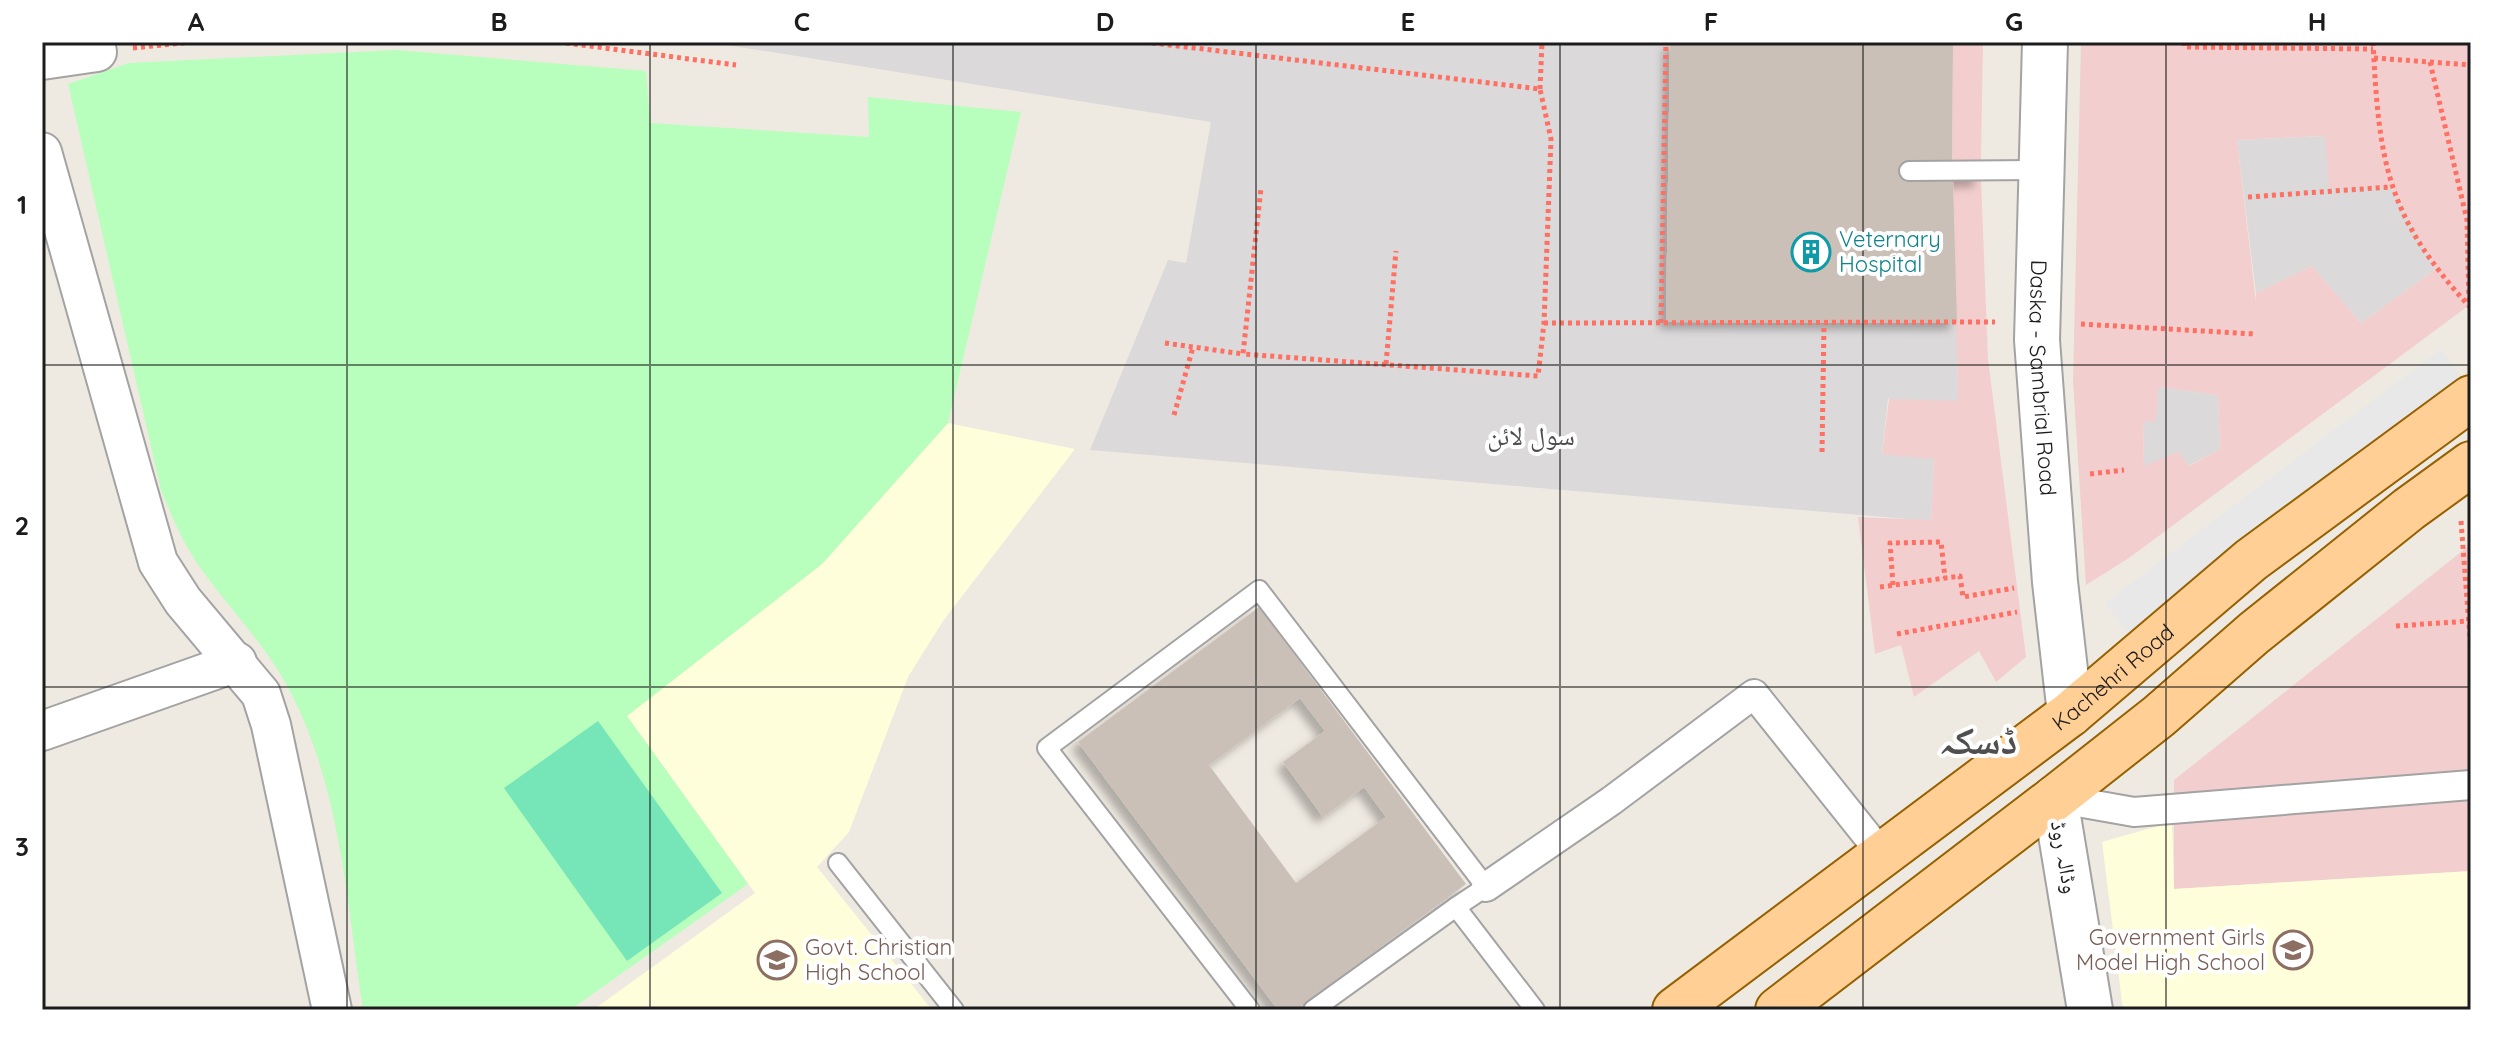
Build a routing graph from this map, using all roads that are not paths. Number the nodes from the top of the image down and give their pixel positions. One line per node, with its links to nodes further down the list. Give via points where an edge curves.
1 (2045, 42): 5 (street, Daska - Sambrial Road)
2 (96, 47): 3 (street)
3 (42, 60)
4 (42, 152): 9 (street, via 158,562 183,601)
5 (2043, 170): 6 (lane); 10 (street, Daska - Sambrial Road, via 2038,321 2056,593)
6 (1909, 171)
7 (2471, 398): 10 (main road, Kachehri Road, via 2251,560)
8 (2471, 464): 13 (main road, via 2254,633)
9 (237, 662): 11 (street); 18 (street, via 261,694 271,725)
10 (2070, 714): 14 (main road, Kachehri Road)
11 (42, 731)
12 (2471, 785): 13 (street, via 2134,812)
13 (2055, 798): 24 (main road); 25 (street, وڈالہ روڈ)
14 (1881, 853): 16 (street, via 1754,694); 23 (main road, Kachehri Road)
15 (838, 863): 19 (lane)
16 (1486, 887): 17 (lane); 20 (lane, via 1259,590 1047,748)
17 (1456, 907): 21 (lane); 22 (lane)
18 (332, 1010)
19 (954, 1010)
20 (1250, 1010)
21 (1313, 1010)
22 (1535, 1010)
23 (1675, 1010)
24 (1778, 1010)
25 (2090, 1010)

